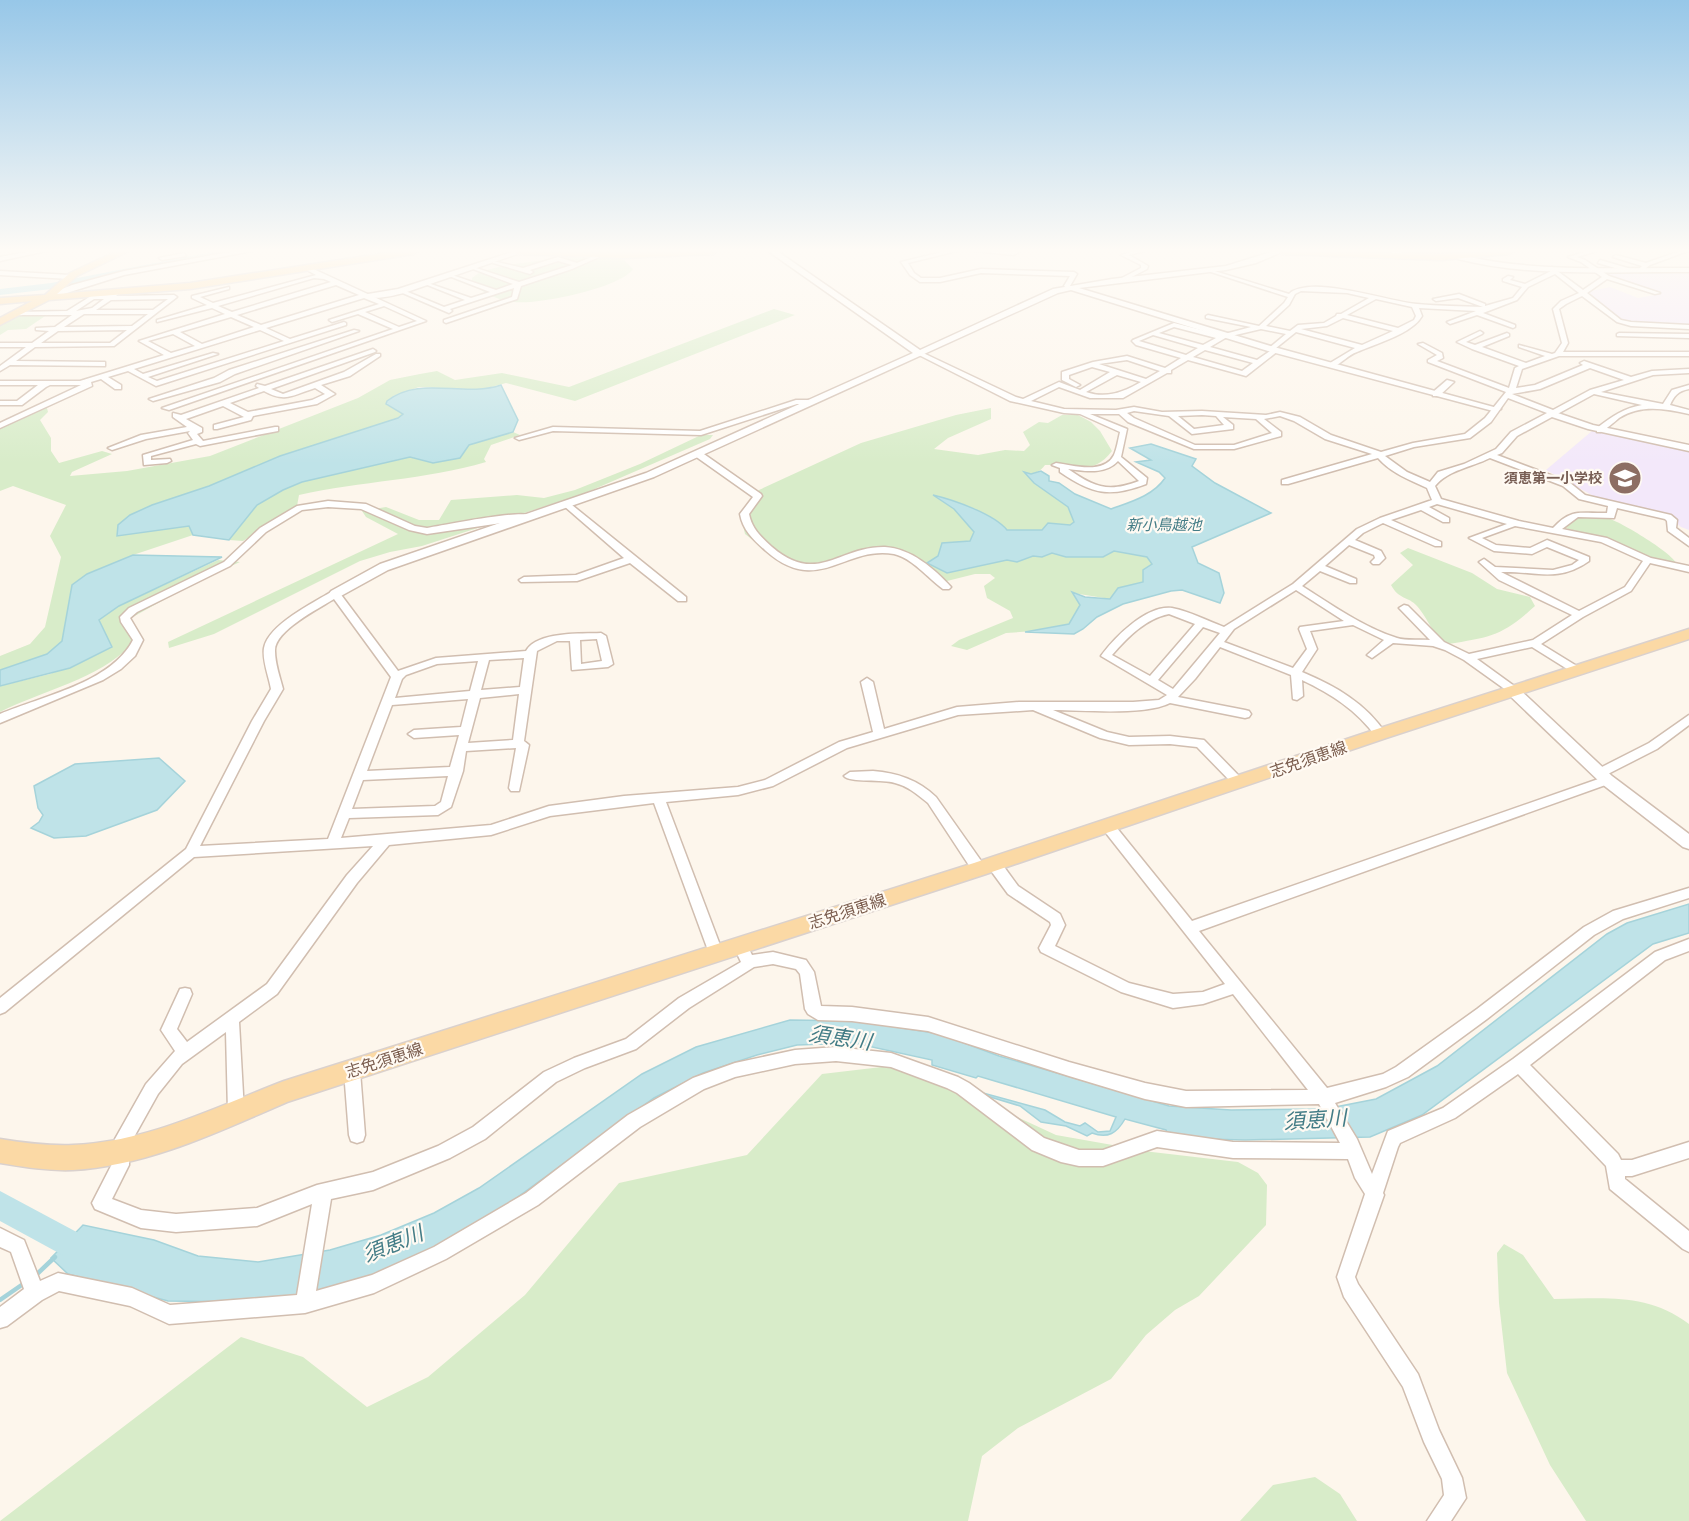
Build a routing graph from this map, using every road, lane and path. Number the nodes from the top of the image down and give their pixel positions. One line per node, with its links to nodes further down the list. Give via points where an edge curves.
1 (68, 322): 30 (street)
2 (141, 322): 27 (street)
3 (204, 322): 33 (street)
4 (228, 322): 43 (street)
5 (253, 322): 23 (street)
6 (277, 322): 25 (street)
7 (304, 322): 35 (street)
8 (328, 322): 46 (street)
9 (339, 322): 49 (street, via 344,324)
10 (382, 322): 31 (street)
11 (420, 322): 31 (street)
12 (874, 322): 66 (street)
13 (987, 322): 66 (street)
14 (1178, 322): 44 (street)
15 (1234, 322): 26 (street)
16 (1266, 322): 26 (street)
17 (1329, 322): 34 (street)
18 (1366, 322): 32 (street)
19 (1413, 322): 32 (street)
20 (1505, 322): 24 (street)
21 (1559, 322): 69 (street, via 1565,343)
22 (1623, 322): 28 (street)
23 (250, 323): 25 (street); 48 (street)
24 (1513, 326)
25 (260, 327): 35 (street); 56 (street)
26 (1260, 327): 34 (street); 44 (street)
27 (133, 328): 30 (street); 54 (street, via 112,345)
28 (1687, 328)
29 (38, 329): 30 (street)
30 (58, 329): 54 (street)
31 (399, 329): 50 (street)
32 (1398, 330): 59 (street)
33 (173, 331): 43 (street); 55 (street, via 142,341)
34 (1294, 331): 59 (street); 63 (street)
35 (270, 332): 46 (street); 67 (street)
36 (356, 332): 62 (street)
37 (1152, 333): 44 (street, via 1174,325); 51 (street, via 1135,341); 58 (street)
38 (1480, 333): 47 (street)
39 (1454, 334): 47 (street)
40 (1507, 335): 61 (street)
41 (1619, 335): 42 (street)
42 (1673, 335): 45 (street); 60 (street, via 1686,346)
43 (183, 336): 48 (street); 55 (street)
44 (1223, 336): 58 (street); 63 (street)
45 (1689, 336)
46 (279, 337): 49 (street); 67 (street)
47 (1466, 339): 61 (street, via 1460,342)
48 (192, 340): 56 (street); 64 (street)
49 (289, 342): 62 (street); 75 (street)
50 (355, 344): 65 (street); 71 (street)
51 (1138, 344): 72 (street); 73 (street)
52 (1421, 344): 103 (street, via 1440,354 1441,357 1430,361)
53 (0, 345): 54 (street)
54 (34, 345): 81 (street)
55 (151, 345): 64 (street)
56 (201, 346): 67 (street); 70 (street)
57 (1521, 346): 69 (street)
58 (1206, 347): 73 (street); 77 (street)
59 (1361, 347): 84 (street)
60 (1677, 347)
61 (1474, 348): 74 (street)
62 (304, 349): 71 (street); 106 (street)
63 (1273, 349): 77 (street); 84 (street)
64 (159, 350): 70 (street)
65 (374, 351): 76 (street); 97 (street, via 382,352 352,372)
66 (919, 353): 107 (street, via 1013,399); 108 (street)
67 (215, 354): 75 (street); 89 (street)
68 (1689, 354): 69 (street)
69 (1554, 355): 82 (street); 83 (street)
70 (170, 356): 85 (street)
71 (319, 356): 76 (street); 92 (street)
72 (1127, 358): 80 (street); 86 (street)
73 (1190, 358): 77 (street, via 1243,374); 86 (street)
74 (1502, 358): 78 (street); 82 (street)
75 (229, 361): 89 (street, via 156,384)
76 (339, 363): 100 (street)
77 (1258, 363)
78 (1492, 363)
79 (102, 364): 81 (street)
80 (1092, 364): 88 (street); 101 (street, via 1065,374 1066,380)
81 (2, 365)
82 (1524, 365): 103 (street, via 1518,368)
83 (1590, 365): 91 (street); 103 (street, via 1537,387)
84 (1333, 366): 104 (street)
85 (128, 368): 89 (street); 90 (street)
86 (1168, 371): 93 (street)
87 (1689, 371): 91 (street)
88 (1116, 372): 93 (street); 101 (street)
89 (143, 376)
90 (99, 377): 96 (street, via 80,383); 98 (street); 122 (street)
91 (1629, 379): 102 (street)
92 (248, 380): 100 (street); 121 (street, via 166,408)
93 (1148, 382): 105 (street, via 1123,396)
94 (1450, 382): 104 (street)
95 (0, 383): 96 (street)
96 (50, 383): 109 (street, via 16,406)
97 (315, 385): 100 (street, via 284,396); 117 (street, via 331,394 314,402)
98 (118, 387)
99 (1689, 387): 111 (street, via 1670,394)
100 (264, 389): 110 (street)
101 (1084, 390): 105 (street)
102 (1593, 392): 111 (street); 118 (street)
103 (1509, 393): 112 (street); 118 (street)
104 (1436, 394): 112 (street)
105 (1093, 396): 107 (street, via 1059,384)
106 (153, 399)
107 (1025, 401): 113 (street)
108 (812, 402): 129 (street, via 796,402 693,434 553,429); 133 (street)
109 (0, 403)
110 (224, 403): 117 (street); 121 (street)
111 (1666, 406): 115 (street); 127 (street, via 1635,407)
112 (1496, 409): 134 (street, via 1467,436)
113 (1081, 411): 114 (street); 136 (street, via 1124,431)
114 (1120, 411): 116 (street); 120 (street, via 1131,420 1194,447 1234,447 1278,435)
115 (1689, 412)
116 (1170, 413): 119 (street); 119 (street, via 1192,432 1230,427)
117 (250, 414): 123 (street)
118 (1553, 414): 127 (street); 135 (street, via 1514,434 1504,447)
119 (1220, 415): 120 (street)
120 (1260, 417): 128 (street, via 1290,416)
121 (181, 418): 124 (street)
122 (0, 426)
123 (217, 427)
124 (194, 428): 130 (street, via 199,430 192,433); 131 (street, via 144,437)
125 (1339, 428): 128 (street)
126 (275, 429): 130 (street, via 208,444)
127 (1600, 430): 132 (street)
128 (1325, 436): 134 (street)
129 (519, 438)
130 (199, 441): 137 (street, via 147,455 147,463)
131 (112, 448)
132 (1689, 448)
133 (698, 454): 143 (street); 164 (street, via 758,496 744,514 746,523 753,535 785,561 814,567 868,552 898,552)
134 (1379, 454): 140 (street); 141 (street, via 1387,463)
135 (1489, 455): 141 (street, via 1441,474); 144 (street, via 1566,484 1582,497)
136 (1116, 458): 139 (street, via 1106,467); 139 (street, via 1143,482 1126,489 1102,490 1088,487 1063,470)
137 (167, 462)
138 (1056, 465): 139 (street)
139 (1066, 466)
140 (1285, 482)
141 (1431, 486): 142 (street)
142 (1437, 501): 145 (street); 149 (street)
143 (567, 504): 146 (street); 154 (street)
144 (1613, 505): 150 (street, via 1611,516 1574,514); 152 (street, via 1668,517 1672,520 1671,529)
145 (1423, 507): 147 (street); 148 (street)
146 (528, 516): 165 (street, via 384,567); 195 (street, via 427,531 363,506 328,504 300,508 263,530 227,564 133,610 125,617 138,640 136,650 126,659 89,684)
147 (1383, 520): 151 (street); 153 (street)
148 (1446, 520)
149 (1512, 522): 150 (street); 160 (street, via 1474,538 1494,548 1532,551 1547,543 1586,558 1563,573)
150 (1557, 529): 155 (street, via 1604,540)
151 (1348, 541): 156 (street, via 1378,553 1380,558); 158 (street)
152 (1689, 543)
153 (1438, 544)
154 (631, 560): 161 (street, via 577,578); 166 (street)
155 (1648, 560): 159 (street); 168 (street, via 1628,589)
156 (1376, 562)
157 (1484, 562): 160 (street)
158 (1319, 567): 162 (street); 163 (street)
159 (1689, 569)
160 (1492, 570): 168 (street)
161 (524, 580)
162 (1353, 581)
163 (1296, 586): 170 (street); 171 (street)
164 (946, 587)
165 (335, 594): 184 (street); 215 (street, via 297,618 269,644 277,689)
166 (682, 599)
167 (1404, 608): 176 (street)
168 (1580, 615): 177 (street)
169 (1201, 622): 171 (street); 185 (street); 185 (street, via 1164,611 1132,628 1106,656)
170 (1356, 622): 174 (street); 183 (street, via 1304,629 1312,649)
171 (1227, 632): 175 (street)
172 (1689, 634): 182 (main road, 志免須恵線)
173 (575, 638): 178 (street, via 555,638)
174 (1392, 639): 176 (street); 179 (street)
175 (1218, 643): 183 (street); 191 (street)
176 (1440, 644): 180 (street)
177 (1533, 644): 180 (street); 182 (street)
178 (530, 654): 181 (street); 187 (street)
179 (1372, 655)
180 (1469, 657): 188 (street)
181 (484, 658): 184 (street, via 436,661); 189 (street)
182 (1576, 670): 188 (main road, 志免須恵線)
183 (1296, 672): 190 (street); 199 (street, via 1373,720)
184 (398, 677): 192 (street)
185 (1151, 681): 191 (street)
186 (867, 682): 200 (street)
187 (525, 690): 189 (street); 201 (street)
188 (1512, 691): 199 (main road, 志免須恵線); 206 (street)
189 (476, 694): 192 (street); 197 (street)
190 (1297, 696)
191 (1171, 697): 193 (street, via 1150,705); 194 (street)
192 (388, 702): 204 (street)
193 (1031, 706): 200 (street, via 957,711); 207 (street, via 1129,741 1200,743)
194 (1245, 714)
195 (0, 719)
196 (1689, 719): 206 (street)
197 (467, 731): 198 (street); 202 (street)
198 (414, 734)
199 (1380, 734): 207 (main road, 志免須恵線)
200 (880, 735): 209 (street, via 826,752 769,783 738,791)
201 (518, 744): 202 (street); 208 (street, via 523,745)
202 (463, 747): 203 (street)
203 (457, 771): 204 (street); 210 (street, via 447,804 438,810)
204 (359, 776): 210 (street)
205 (850, 776): 216 (street, via 890,775 922,790)
206 (1604, 777): 214 (street); 218 (street)
207 (1238, 782): 211 (main road, 志免須恵線)
208 (515, 788)
209 (659, 799): 212 (street, via 549,811 491,830); 220 (street)
210 (344, 814): 213 (street)
211 (1107, 825): 216 (main road, 志免須恵線); 218 (street)
212 (385, 840): 213 (street); 225 (street, via 272,989)
213 (333, 843): 215 (street)
214 (1689, 843)
215 (191, 852): 224 (street)
216 (987, 867): 221 (main road, 志免須恵線); 222 (street, via 1055,918 1058,925 1046,948 1126,988 1173,1001 1203,998)
217 (1689, 893): 229 (street, via 1618,915 1589,931 1402,1072 1336,1095)
218 (1190, 928): 222 (street)
219 (1689, 945): 227 (street, via 1659,956)
220 (716, 953): 221 (main road, 志免須恵線); 228 (main road, 志免須恵線)
221 (744, 954): 229 (street, via 801,964 807,972 813,1009 818,1013 928,1024 1145,1091 1186,1099 1276,1100); 237 (street, via 748,965 684,1003 631,1044 550,1077 479,1133 373,1181)
222 (1236, 987): 229 (street)
223 (185, 994): 226 (street, via 169,1030)
224 (0, 1007)
225 (229, 1021): 226 (street); 230 (street, via 233,1025)
226 (185, 1052): 235 (street, via 152,1089 121,1145)
227 (1519, 1064): 236 (street); 238 (street, via 1449,1113 1394,1137)
228 (352, 1071): 230 (main road, 志免須恵線); 231 (street)
229 (1322, 1095): 232 (street)
230 (236, 1112): 235 (main road, 志免須恵線)
231 (357, 1135)
232 (1352, 1148): 238 (street); 242 (street, via 1233,1150 1157,1139 1090,1159 1050,1150 963,1088 891,1060 836,1054 795,1057 735,1070 699,1083 634,1121 532,1199 440,1253 374,1284)
233 (1689, 1150): 236 (street, via 1632,1168)
234 (0, 1151): 235 (main road, 志免須恵線, via 24,1157 66,1159)
235 (121, 1153): 237 (street, via 120,1165 101,1203 141,1219 176,1223 257,1217)
236 (1616, 1168): 240 (street, via 1616,1183)
237 (323, 1193): 242 (street)
238 (1375, 1195): 244 (street, via 1346,1277 1412,1380 1431,1435 1452,1478 1455,1498)
239 (0, 1237): 241 (street, via 18,1246)
240 (1689, 1243)
241 (35, 1293): 242 (street, via 65,1281 132,1297 169,1315); 243 (street)
242 (305, 1304)
243 (0, 1319)
244 (1438, 1521)

